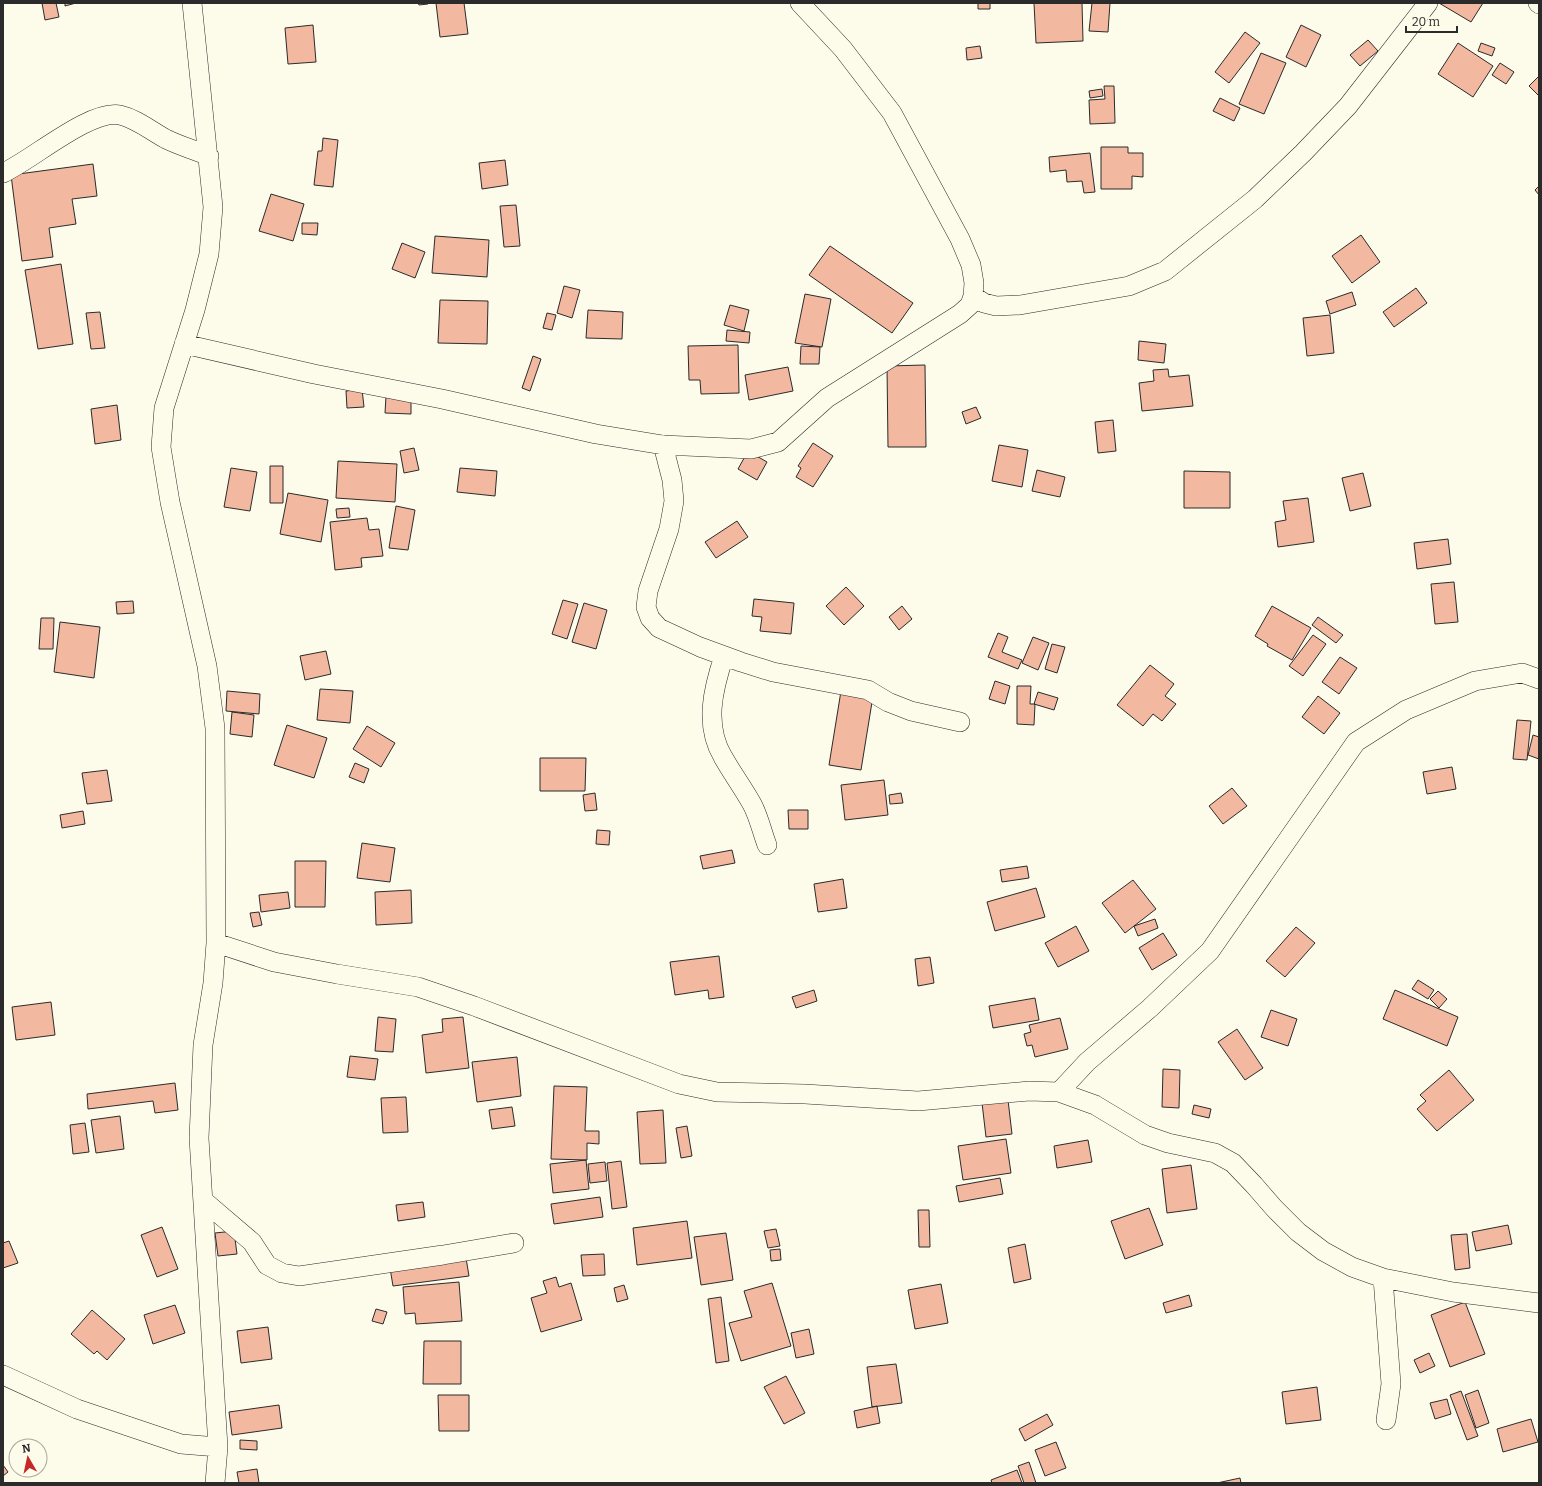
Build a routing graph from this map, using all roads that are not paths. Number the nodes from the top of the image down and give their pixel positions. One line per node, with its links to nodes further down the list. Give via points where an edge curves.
1 (192, 3): 4 (street)
2 (800, 3): 6 (street, via 843,49 892,113 967,253 974,283)
3 (1428, 3): 6 (street, via 1348,106 1303,153 1255,199 1165,271 1129,286 1020,305 996,306 984,303)
4 (209, 156): 5 (street, via 168,139 137,121 118,115 101,116 78,127 15,168); 7 (street, via 213,207 209,254)
5 (3, 173)
6 (973, 296): 8 (street, via 970,304 960,314 827,398 778,442 751,449)
7 (184, 344): 8 (street, via 596,434); 13 (street, via 164,408 161,447 170,502 207,666 215,728)
8 (663, 445): 9 (street, via 672,480 674,501 669,529 648,591 646,607 650,618 659,628)
9 (724, 656): 11 (street, via 773,672 868,690 910,711); 12 (street, via 713,697 712,720 715,739 722,756 753,805)
10 (1539, 679): 14 (street, via 1522,673 1476,680 1406,710 1356,742 1210,951 1150,1008 1087,1062)
11 (960, 722)
12 (767, 845)
13 (216, 943): 14 (street, via 274,962 418,987 679,1084 717,1092 812,1094 918,1101 1029,1091); 15 (street, via 213,983 203,1045 199,1138)
14 (1059, 1092): 17 (street, via 1095,1104 1145,1135 1168,1143 1215,1152 1233,1163 1298,1232 1323,1251)
15 (204, 1201): 16 (street, via 252,1242 267,1264 282,1273 299,1276); 21 (street)
16 (514, 1243)
17 (1383, 1278): 18 (street, via 1453,1292); 20 (street, via 1391,1384)
18 (1539, 1303)
19 (3, 1375): 21 (street, via 84,1412 181,1444)
20 (1386, 1420)
21 (218, 1447): 22 (street)
22 (214, 1483)

